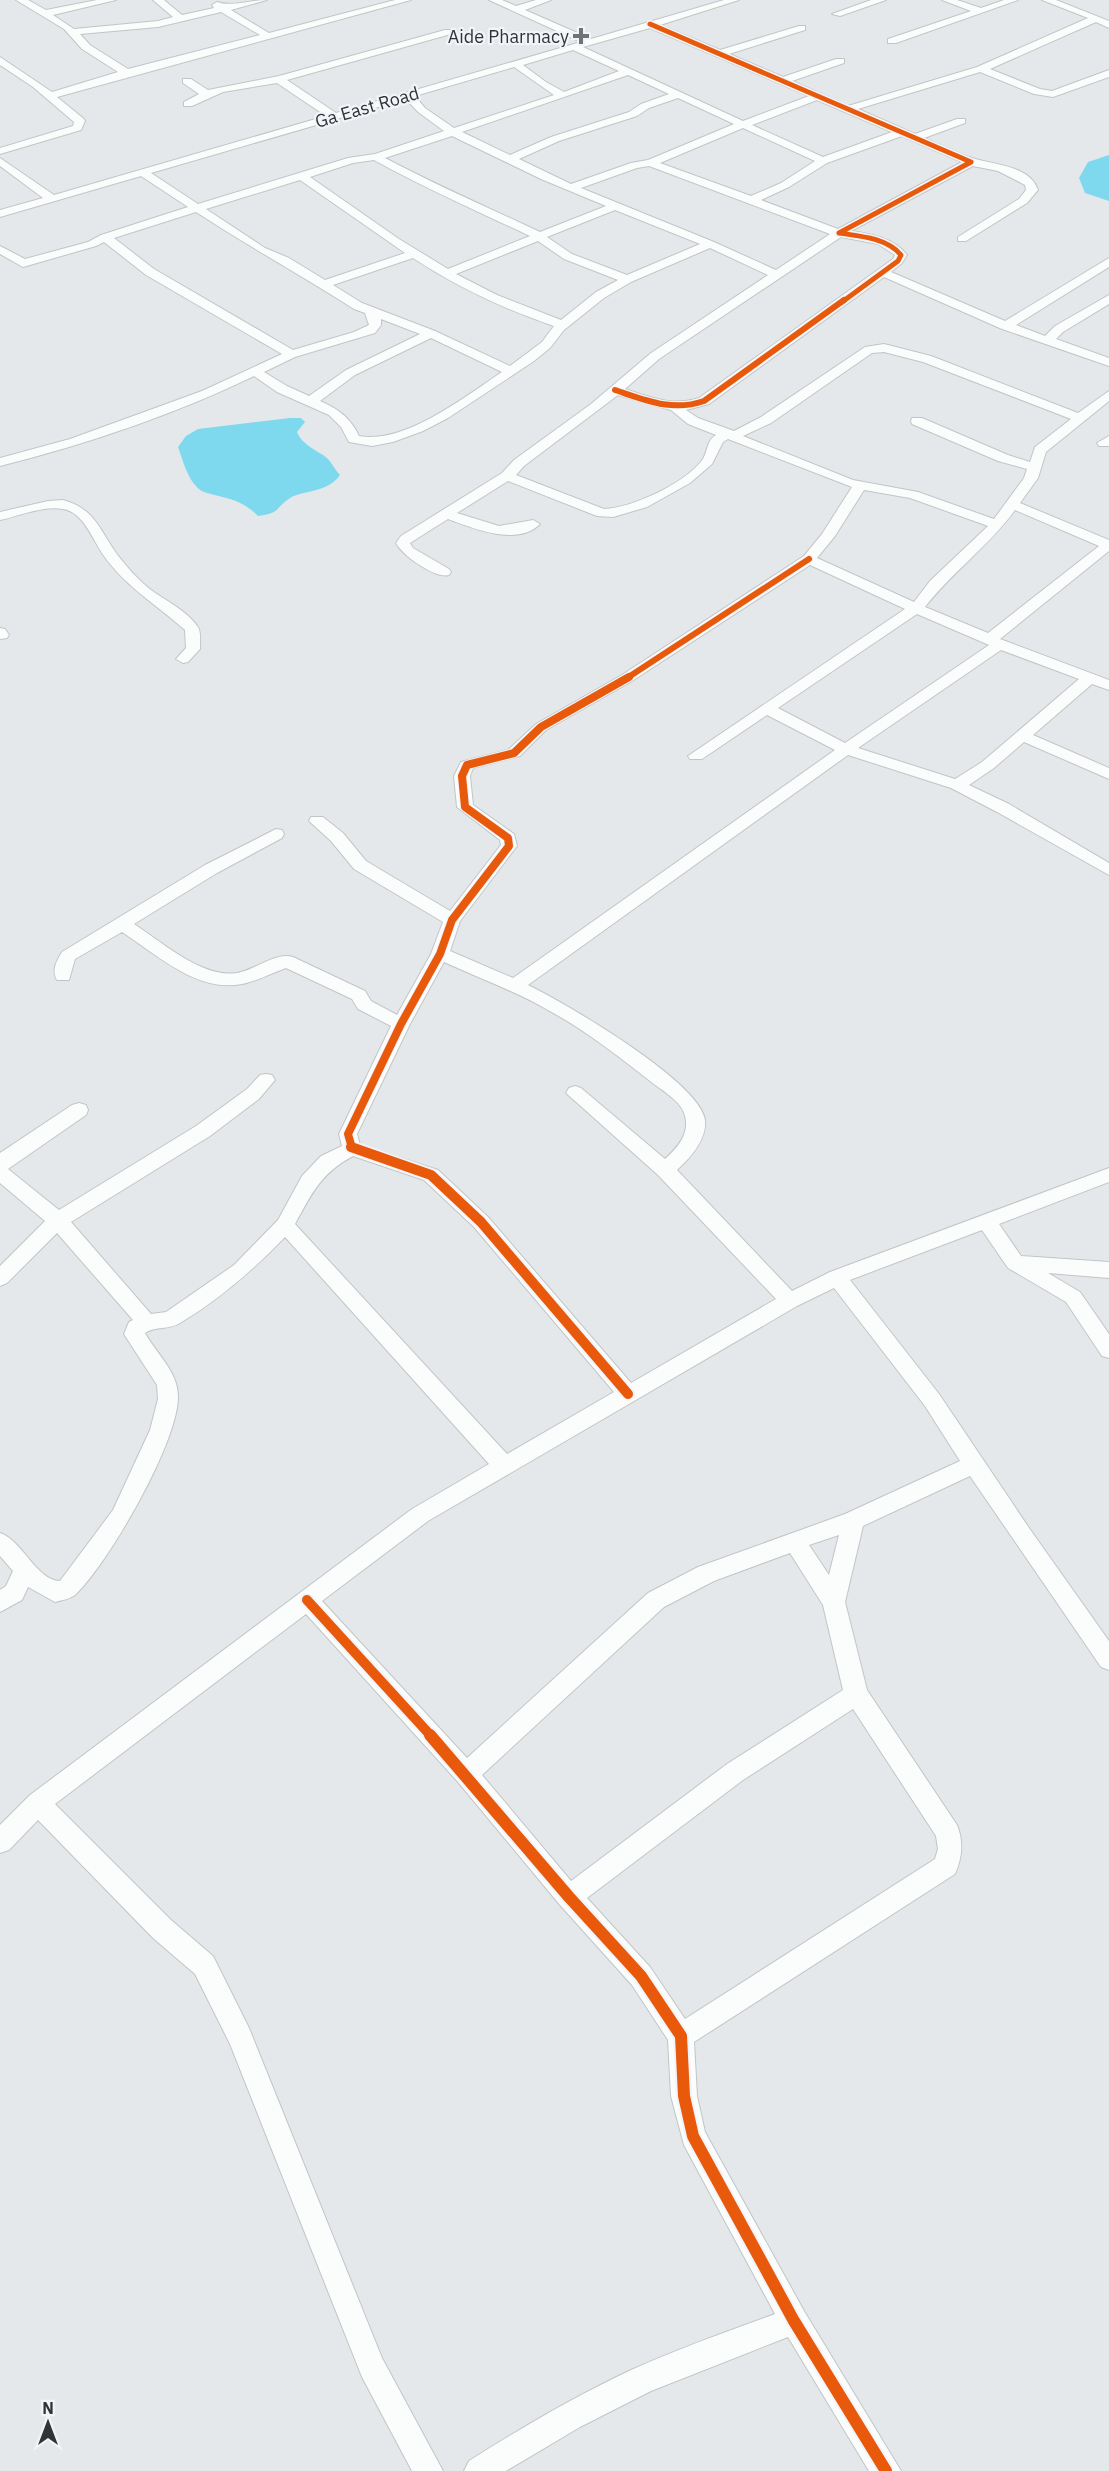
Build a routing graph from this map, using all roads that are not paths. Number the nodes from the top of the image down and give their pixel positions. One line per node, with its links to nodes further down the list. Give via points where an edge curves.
1 (21, 0): 19 (street)
2 (111, 0): 19 (street)
3 (158, 0): 21 (street)
4 (212, 0): 16 (street)
5 (262, 0): 16 (street)
6 (374, 0): 15 (street)
7 (406, 0): 15 (street)
8 (494, 0): 17 (street)
9 (546, 0): 17 (street)
10 (734, 0): 23 (street, Ga East Road)
11 (881, 0): 20 (street)
12 (947, 0): 18 (street)
13 (1013, 0): 18 (street)
14 (1047, 0): 22 (street)
15 (386, 6): 28 (street)
16 (221, 8): 21 (street); 28 (street)
17 (517, 9): 30 (street)
18 (981, 11): 29 (street)
19 (43, 14): 26 (street)
20 (837, 14)
21 (180, 18): 26 (street, via 158,24)
22 (1096, 18): 24 (street); 36 (street)
23 (650, 24): 30 (street, Ga East Road); 32 (street)
24 (1109, 25)
25 (802, 28): 32 (street)
26 (74, 32): 38 (street, via 86,47)
27 (448, 32): 40 (street)
28 (268, 36): 38 (street)
29 (892, 41)
30 (590, 42): 31 (street, Ga East Road)
31 (574, 47): 35 (street, Ga East Road); 37 (street)
32 (719, 54): 42 (street)
33 (0, 60): 47 (street)
34 (840, 61): 42 (street)
35 (516, 64): 44 (street, Ga East Road); 45 (street)
36 (981, 69): 39 (street, via 1038,92 1053,94); 50 (street)
37 (627, 72): 45 (street); 46 (street)
38 (126, 73): 47 (street)
39 (1109, 73)
40 (278, 79): 43 (street); 51 (street)
41 (187, 81): 43 (street)
42 (782, 81): 48 (street)
43 (206, 93): 49 (street)
44 (408, 95): 51 (street, Ga East Road); 54 (street, via 420,111)
45 (562, 95): 54 (street)
46 (678, 95): 53 (street); 59 (street)
47 (49, 96): 57 (street, via 80,125)
48 (818, 96): 50 (street); 53 (street)
49 (188, 104)
50 (848, 109): 55 (street)
51 (334, 116): 66 (street, Ga East Road)
52 (961, 121): 56 (street)
53 (745, 125): 61 (street); 63 (street)
54 (450, 131): 58 (street); 59 (street)
55 (900, 133): 56 (street); 61 (street)
56 (913, 138): 62 (street)
57 (0, 151)
58 (376, 157): 67 (street, via 352,160); 76 (street, via 434,189 451,193)
59 (512, 158): 68 (street, via 544,177)
60 (0, 161): 69 (street)
61 (823, 161): 70 (street)
62 (971, 162): 74 (street); 77 (street, via 1010,171 1030,183 1032,190 1023,201)
63 (650, 163): 64 (street); 65 (street)
64 (663, 168): 65 (street); 70 (street)
65 (622, 170): 68 (street)
66 (143, 173): 69 (street, Ga East Road); 72 (street)
67 (302, 176): 72 (street); 80 (street)
68 (572, 187): 71 (street)
69 (52, 199): 73 (street, Ga East Road)
70 (752, 200): 74 (street)
71 (617, 205): 76 (street); 78 (street)
72 (195, 207): 75 (street); 88 (street, via 261,250)
73 (0, 214)
74 (839, 233): 84 (street, via 870,239 898,251 898,261); 86 (street)
75 (105, 237): 82 (street); 97 (street, via 150,272)
76 (541, 237): 85 (street); 87 (street, via 564,254)
77 (962, 239)
78 (710, 244): 86 (street); 87 (street)
79 (0, 249): 82 (street)
80 (412, 255): 85 (street); 88 (street)
81 (1109, 262): 93 (street)
82 (23, 263): 83 (street)
83 (8, 268)
84 (882, 272): 93 (street); 104 (street, via 704,401)
85 (446, 274): 92 (street, via 535,316)
86 (777, 275): 101 (street, via 665,349)
87 (627, 279): 92 (street)
88 (324, 284): 90 (street)
89 (1109, 298): 95 (street, via 1059,329)
90 (370, 311): 91 (street); 97 (street, via 376,322 371,330)
91 (405, 324): 94 (street); 96 (street)
92 (564, 325): 100 (street, via 546,345)
93 (1006, 326): 95 (street)
94 (431, 334): 96 (street); 100 (street)
95 (1047, 341): 98 (street)
96 (411, 342): 103 (street, via 325,388)
97 (291, 354): 99 (street)
98 (1109, 362)
99 (255, 371): 103 (street, via 282,389); 108 (street, via 75,442)
100 (511, 371): 103 (street, via 419,430 387,440 354,439 343,420)
101 (615, 390): 104 (street); 110 (street)
102 (1109, 395): 105 (street)
103 (312, 401)
104 (676, 408): 107 (street, via 693,421)
105 (1079, 418): 107 (street, via 927,359 884,348 869,350 766,420); 109 (street, via 1040,450)
106 (916, 421): 109 (street, via 1003,458)
107 (731, 435): 110 (street, via 717,440 705,465 682,484 617,513 602,513); 111 (street)
108 (0, 462)
109 (1034, 466): 112 (street, via 1027,485)
110 (507, 476): 113 (street)
111 (860, 486): 116 (street, via 913,495); 118 (street)
112 (1012, 504): 116 (street); 117 (street)
113 (447, 514): 115 (street, via 499,532); 119 (street, via 403,543 406,551)
114 (0, 516): 122 (street, via 48,505 75,508 96,529 108,553 124,572 192,629 193,649)
115 (533, 524)
116 (997, 525): 120 (street, via 935,584)
117 (1108, 545): 121 (street)
118 (809, 559): 120 (street); 134 (street, via 627,678 541,727 514,753 467,765 462,776 465,807 510,842)
119 (444, 572)
120 (917, 607): 121 (street); 125 (street)
121 (995, 642): 123 (street); 127 (street)
122 (183, 659)
123 (1090, 677): 124 (street); 126 (street)
124 (1109, 685)
125 (768, 709): 127 (street); 128 (street)
126 (1023, 736): 129 (street); 130 (street)
127 (845, 749): 130 (street); 138 (street)
128 (696, 756)
129 (1109, 774)
130 (957, 785): 133 (street)
131 (317, 821): 134 (street, via 360,865)
132 (276, 834): 135 (street)
133 (1109, 870)
134 (452, 920): 136 (street)
135 (122, 924): 137 (street, via 68,956); 139 (street, via 211,978 242,978 287,961 359,995 364,1005)
136 (440, 954): 138 (street); 139 (street)
137 (63, 976)
138 (515, 986): 145 (street, via 568,1013 628,1054 686,1101 695,1117 694,1133 685,1152)
139 (401, 1024): 143 (street, via 348,1134)
140 (266, 1080): 148 (street, via 203,1131)
141 (575, 1093): 145 (street)
142 (80, 1110): 144 (street)
143 (352, 1149): 150 (street, via 328,1161 309,1181); 158 (street, via 431,1175 481,1222)
144 (0, 1165)
145 (665, 1170): 155 (street)
146 (0, 1173): 148 (street)
147 (1109, 1175): 149 (street)
148 (58, 1220): 154 (street); 156 (street)
149 (986, 1221): 151 (street); 153 (street)
150 (285, 1225): 156 (street, via 241,1270 171,1319); 160 (street)
151 (1016, 1263): 152 (street); 157 (street, via 1073,1298)
152 (1109, 1270)
153 (837, 1277): 155 (street); 159 (street, via 932,1400)
154 (0, 1278)
155 (790, 1301): 158 (street)
156 (146, 1322): 164 (street, via 134,1334 168,1384 168,1399 161,1430 121,1516 67,1589 55,1592)
157 (1109, 1350)
158 (628, 1394): 160 (street)
159 (974, 1464): 161 (street); 168 (street)
160 (504, 1466): 165 (street, via 420,1515)
161 (853, 1520): 163 (street); 167 (street)
162 (0, 1542): 164 (street)
163 (795, 1542): 167 (street); 170 (street, via 706,1574 656,1600)
164 (25, 1570): 166 (street, via 14,1593)
165 (307, 1600): 170 (street); 171 (street)
166 (0, 1602)
167 (834, 1602): 169 (street)
168 (1109, 1660)
169 (856, 1694): 173 (street, via 735,1772); 174 (street, via 948,1833 946,1866)
170 (466, 1774): 173 (street)
171 (38, 1803): 172 (street); 176 (street, via 162,1929 204,1965 240,2037 372,2367)
172 (0, 1842)
173 (569, 1897): 174 (street, via 641,1976)
174 (681, 2036): 175 (street, via 684,2096 693,2136)
175 (794, 2320): 177 (street, via 665,2370 543,2431); 178 (street)
176 (428, 2471)
177 (479, 2471)
178 (886, 2471)

